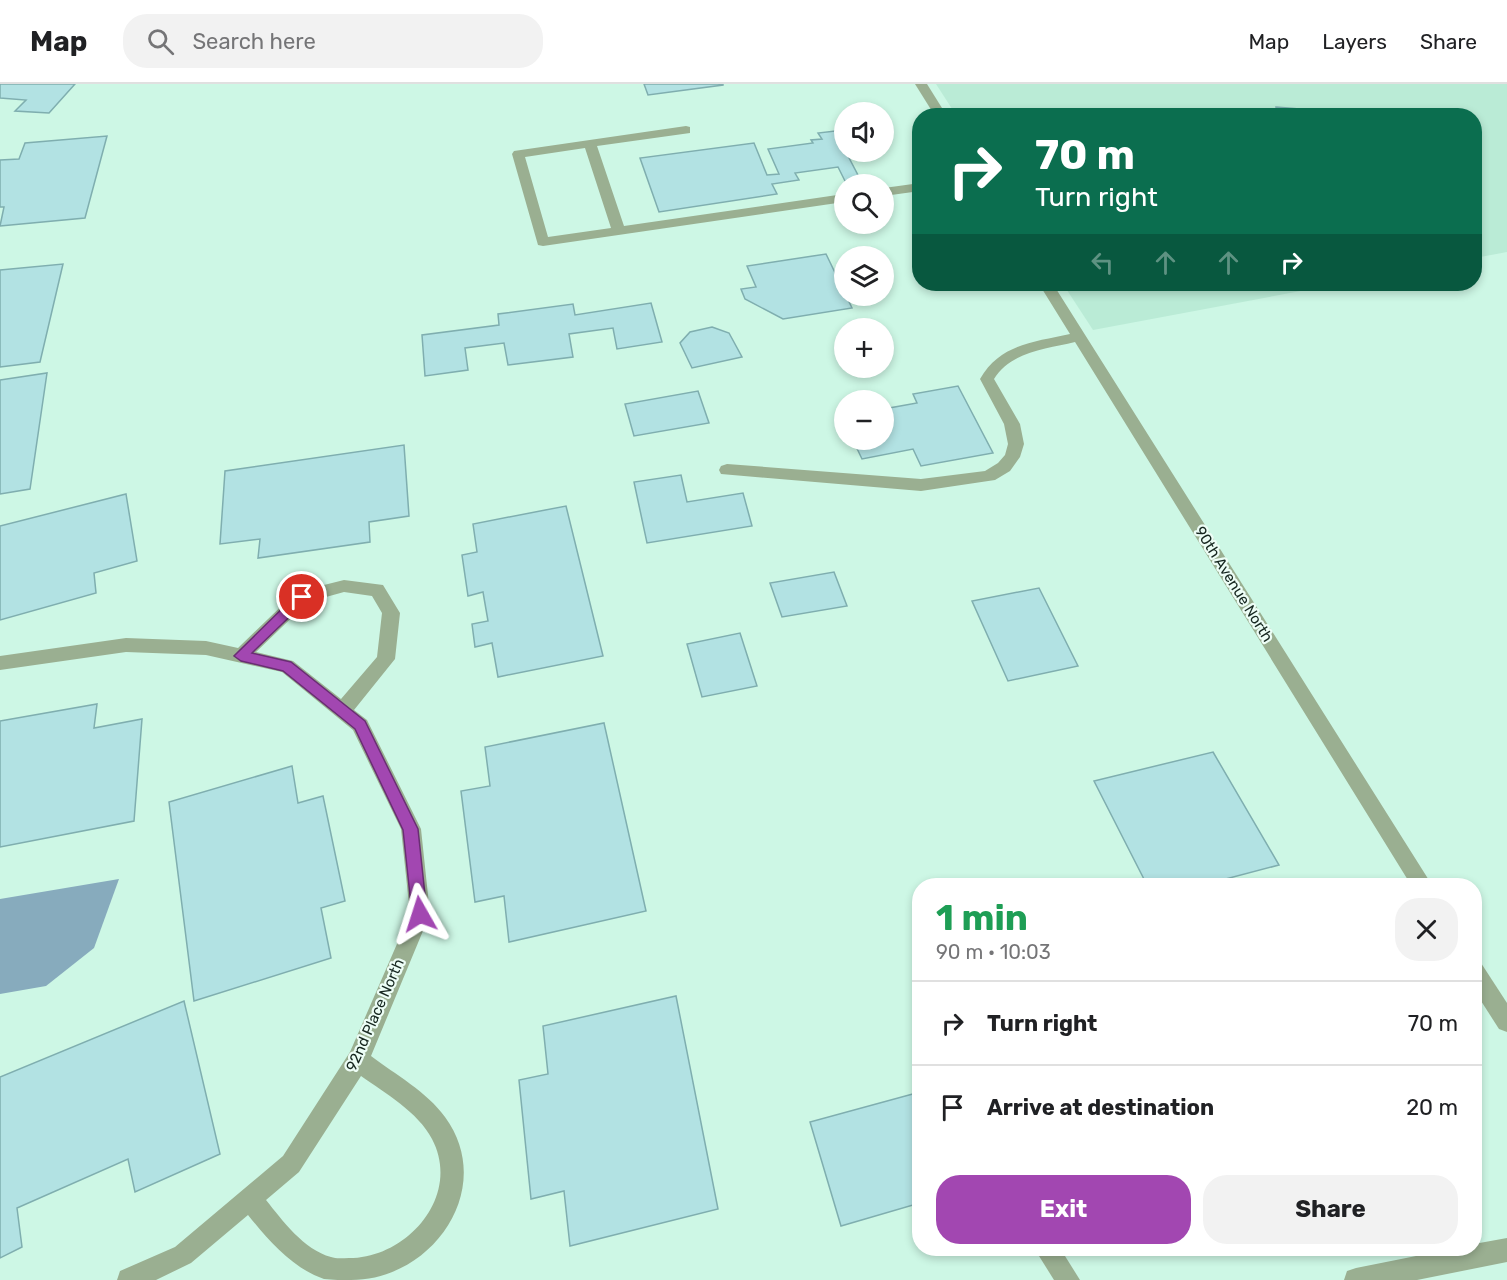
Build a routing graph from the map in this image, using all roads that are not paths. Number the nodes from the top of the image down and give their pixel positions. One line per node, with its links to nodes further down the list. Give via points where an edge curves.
1 (921, 84): 2 (street)
2 (936, 108)
3 (686, 130): 4 (street)
4 (590, 144): 8 (street); 8 (street, via 518,154 543,242)
5 (912, 188): 6 (street)
6 (894, 191)
7 (834, 199): 8 (street)
8 (620, 231)
9 (1050, 291): 10 (street, 90th Avenue North)
10 (1079, 338): 11 (street, via 1027,349 991,369 987,379 1012,424 1016,444 1012,458 989,476 921,485); 15 (street, 90th Avenue North)
11 (727, 470)
12 (241, 656): 13 (street, 92nd Place North, via 206,648 126,645); 14 (street, 92nd Place North, via 287,666); 14 (street, via 302,597 344,586 377,590 390,614 386,659)
13 (0, 663)
14 (342, 711): 18 (street, 92nd Place North, via 360,725 411,829 420,914)
15 (1418, 878)
16 (1482, 983): 17 (street)
17 (1507, 1022)
18 (358, 1060): 19 (street, 92nd Place North, via 291,1164); 19 (street, via 427,1114 442,1133 451,1155 453,1181 448,1207 436,1231 417,1251 394,1265 373,1273 346,1273 312,1260 279,1234)
19 (250, 1199): 24 (street, 92nd Place North, via 183,1255)
20 (1507, 1250): 21 (street)
21 (1482, 1255)
22 (1052, 1256): 25 (street)
23 (1477, 1256): 26 (street)
24 (129, 1280)
25 (1068, 1280)
26 (1356, 1280)

